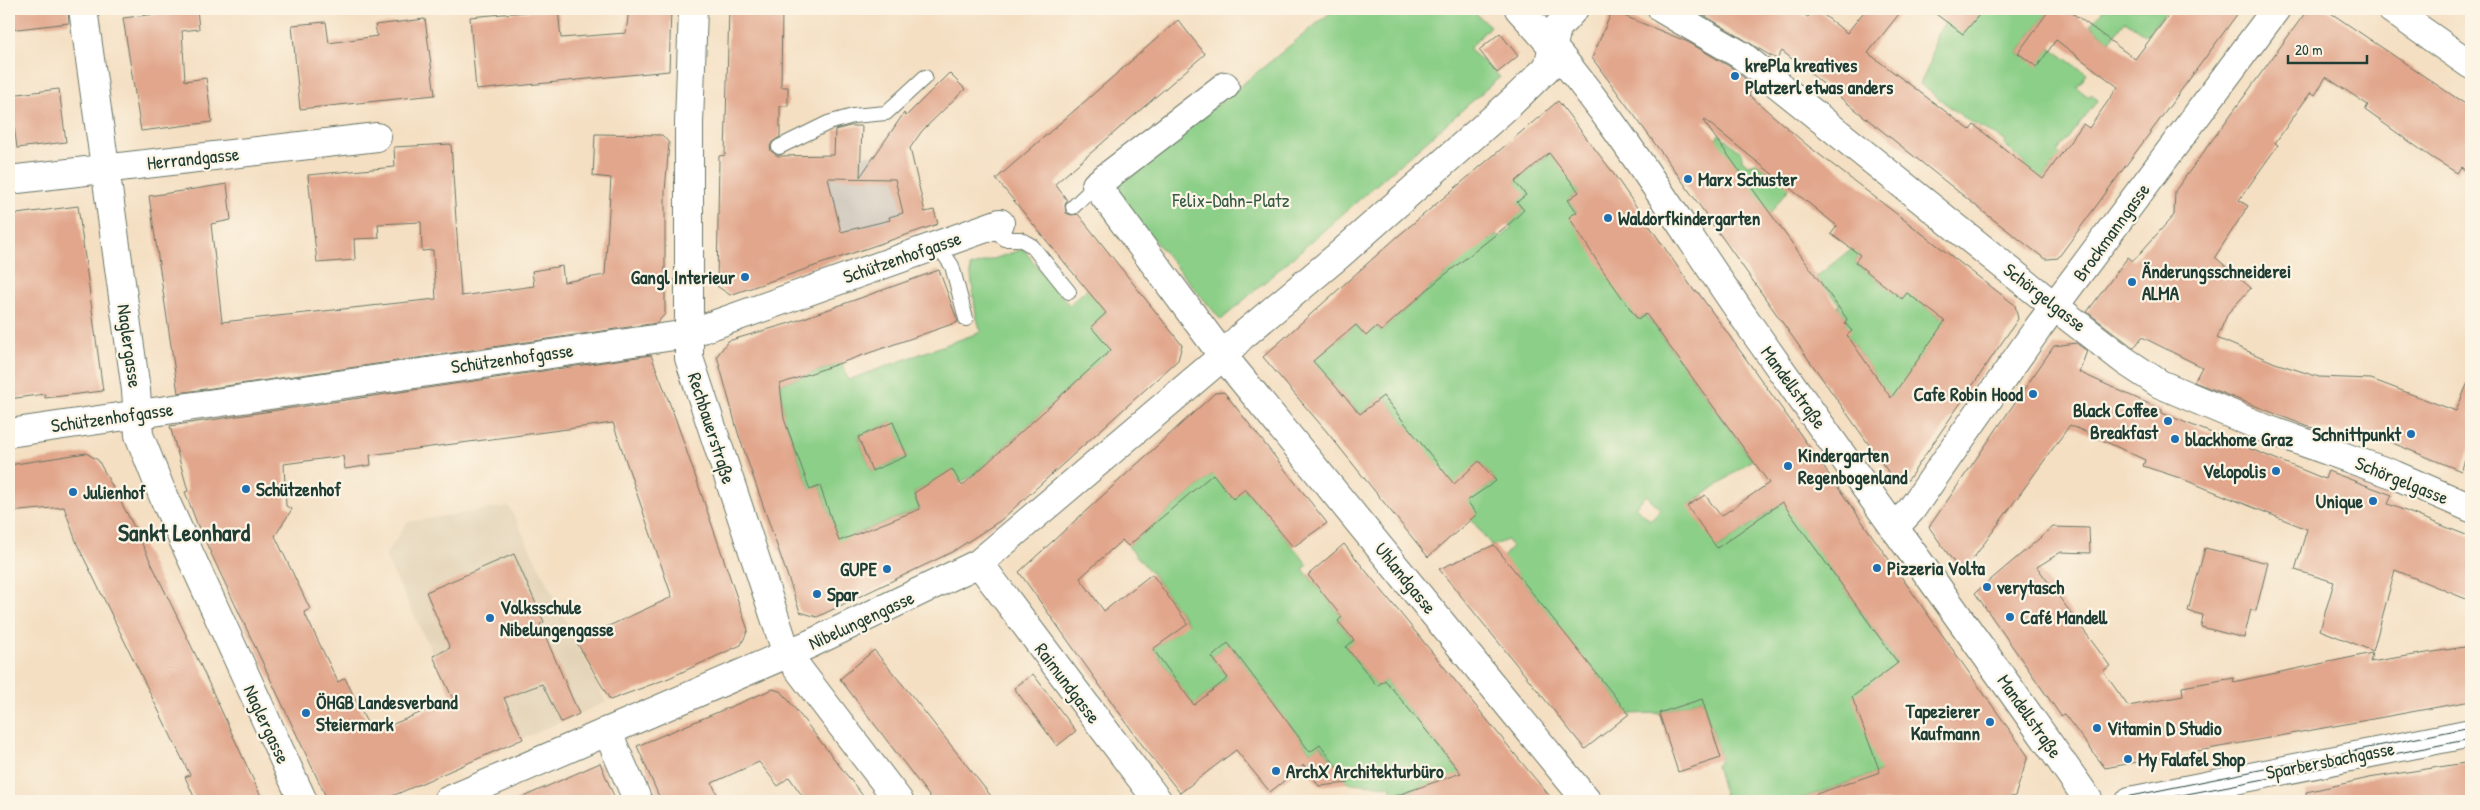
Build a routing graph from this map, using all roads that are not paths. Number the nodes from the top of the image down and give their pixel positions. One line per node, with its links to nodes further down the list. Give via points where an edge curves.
1 (83, 9): 14 (street, Naglergasse)
2 (693, 9): 23 (street, Rechbauerstraße)
3 (1519, 9): 8 (street, Mandellstraße)
4 (1574, 9): 8 (street, via 1557,28)
5 (1662, 9): 21 (street, Schörgelgasse, via 1741,55)
6 (2276, 9): 21 (street, Brockmanngasse)
7 (2392, 9): 9 (street)
8 (1553, 45): 24 (street, via 1548,67 1513,101); 28 (street, Mandellstraße)
9 (2471, 65)
10 (925, 77): 13 (lane, via 886,113 853,116 828,123)
11 (1225, 86): 16 (street)
12 (377, 137): 14 (street, Herrandgasse)
13 (779, 147)
14 (105, 168): 15 (street, Herrandgasse); 25 (street, Naglergasse)
15 (9, 180)
16 (1096, 185): 17 (lane); 24 (street)
17 (1073, 207)
18 (996, 225): 19 (street, Schützenhofgasse); 20 (lane, via 1005,238 1020,239 1032,246)
19 (938, 245): 22 (lane, via 952,266); 23 (street, Schützenhofgasse)
20 (1069, 292)
21 (2054, 306): 27 (street, Schörgelgasse, via 2160,384 2264,428 2395,474); 28 (street, Brockmanngasse, via 1911,510)
22 (966, 319)
23 (688, 334): 25 (street, Schützenhofgasse); 30 (street, Rechbauerstraße, via 689,358)
24 (1223, 356): 29 (street, Nibelungengasse); 38 (street, Uhlandgasse)
25 (137, 413): 26 (street, Schützenhofgasse); 33 (street, Naglergasse, via 140,436 164,498)
26 (9, 433)
27 (2471, 508)
28 (1894, 528): 39 (street, Mandellstraße)
29 (979, 563): 30 (street, Nibelungengasse); 37 (street, Raimundgasse)
30 (787, 654): 31 (street, Nibelungengasse); 36 (street, Rechbauerstraße)
31 (607, 731): 34 (street, Nibelungengasse); 35 (street)
32 (2471, 732): 40 (street, Sparbersbachgasse)
33 (303, 801)
34 (447, 801)
35 (638, 801)
36 (899, 801)
37 (1158, 801)
38 (1587, 801)
39 (2089, 801)
40 (2130, 801)

